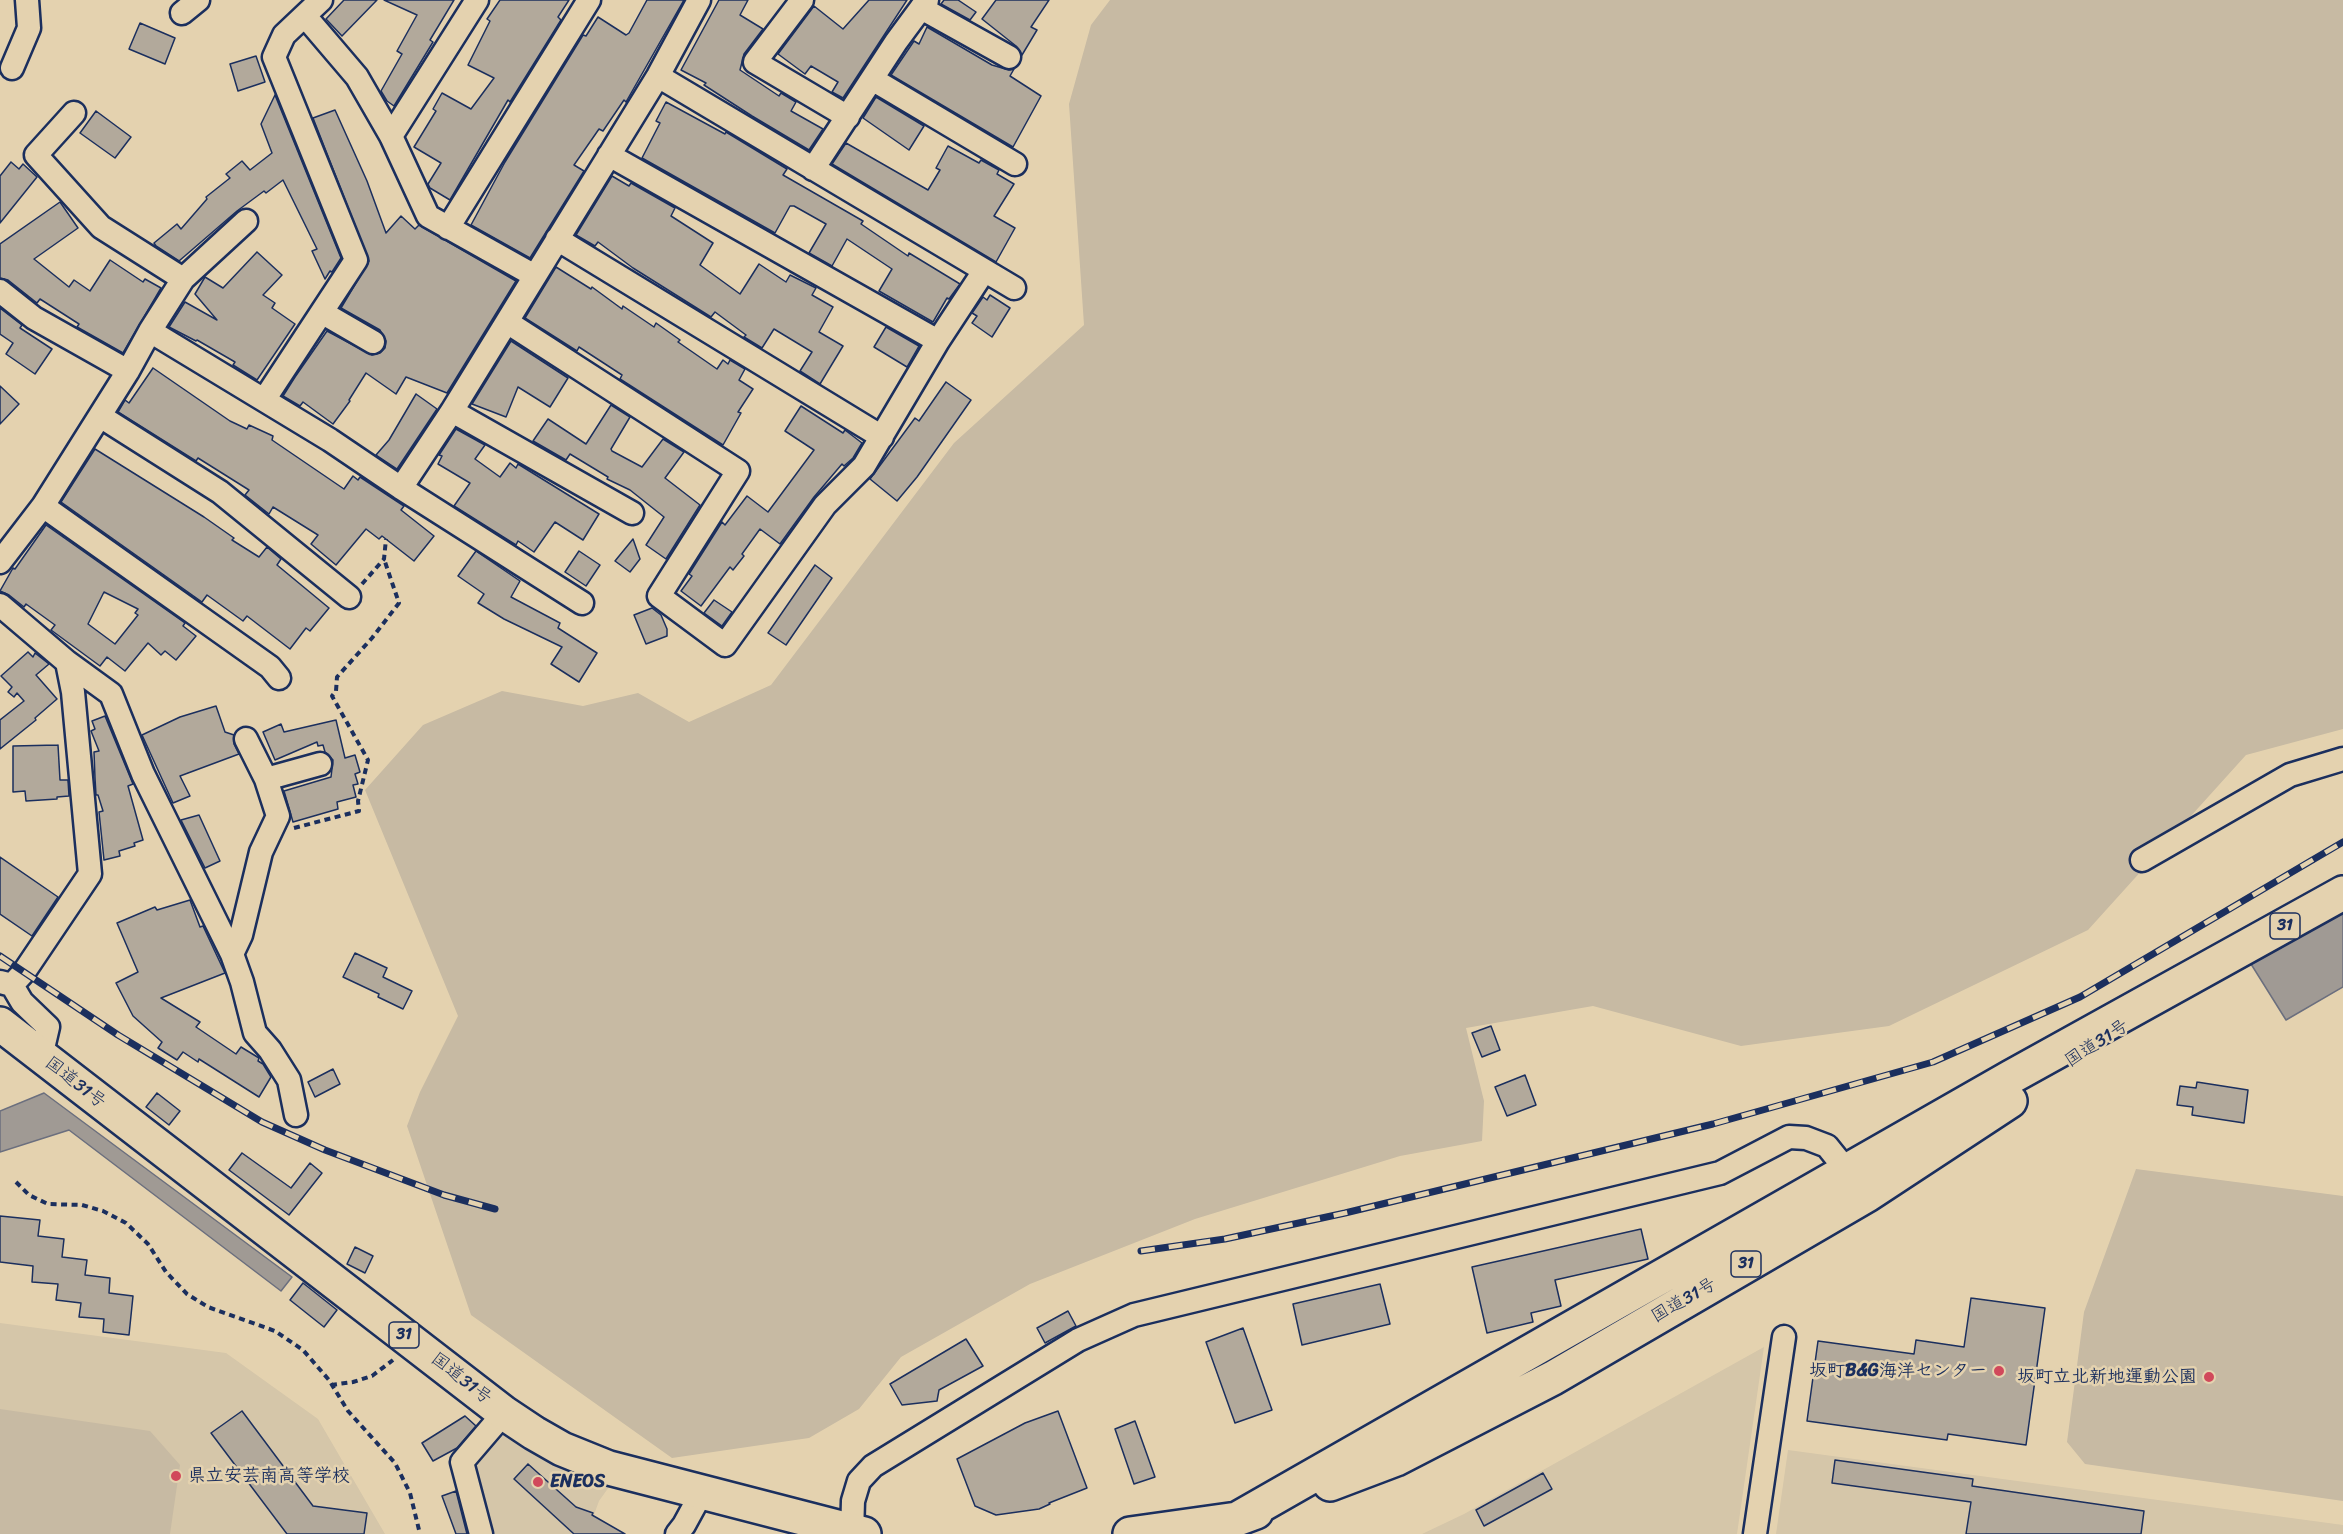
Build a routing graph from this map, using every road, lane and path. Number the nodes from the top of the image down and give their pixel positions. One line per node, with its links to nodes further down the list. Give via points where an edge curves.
1 (27, 0): 10 (street, via 29,28)
2 (321, 0): 8 (street)
3 (589, 0): 20 (street)
4 (699, 0): 11 (street)
5 (802, 0): 14 (street, via 755,62)
6 (470, 2): 15 (street)
7 (924, 4): 9 (street); 12 (street)
8 (305, 16): 15 (street, via 357,77); 27 (street, via 284,35 274,57 356,260)
9 (1008, 57)
10 (12, 68)
11 (658, 76): 16 (street); 18 (street)
12 (872, 79): 14 (street); 17 (street)
13 (74, 113): 24 (street, via 36,155 101,227)
14 (848, 117): 18 (street)
15 (391, 136): 20 (street, via 428,216)
16 (609, 155): 21 (street); 30 (street)
17 (1015, 164)
18 (813, 169): 22 (street)
19 (246, 221): 24 (street)
20 (448, 228): 23 (street)
21 (557, 239): 23 (street); 36 (street)
22 (984, 271): 25 (street); 30 (street)
23 (535, 276): 28 (street)
24 (183, 279): 29 (street)
25 (1014, 288)
26 (0, 291): 32 (street, via 34,318)
27 (322, 313): 31 (street); 33 (street)
28 (507, 322): 34 (street); 36 (street, via 738,471 659,596 725,645 825,505 864,466)
29 (150, 331): 32 (street); 33 (street)
30 (938, 341): 36 (street)
31 (374, 342)
32 (128, 371): 35 (street)
33 (264, 400): 37 (street)
34 (452, 411): 37 (street); 39 (street)
35 (100, 416): 38 (street); 43 (street, via 220,492)
36 (882, 437)
37 (401, 488): 44 (street)
38 (43, 506): 42 (street); 47 (street, via 270,667)
39 (632, 513)
40 (386, 539): 41 (path)
41 (384, 559): 43 (path); 52 (path, via 399,603 337,677 332,696 368,760 359,812 296,827 273,852)
42 (0, 562)
43 (349, 597)
44 (582, 603)
45 (0, 605): 46 (street)
46 (67, 662): 55 (street, via 111,694 143,774); 56 (street, via 74,692 90,874 24,972)
47 (279, 678)
48 (246, 739): 51 (street)
49 (2343, 759): 53 (street, via 2290,775)
50 (320, 764): 51 (street)
51 (266, 778): 52 (street, via 278,816)
52 (261, 852): 55 (street, via 241,935)
53 (2142, 860)
54 (2343, 893): 61 (highway, 国道31号 / 31)
55 (232, 954): 59 (street, via 255,1033 289,1080)
56 (6, 983): 58 (street, via 48,1027)
57 (0, 1024): 58 (highway, 国道31号 / 31)
58 (41, 1057): 65 (highway, 国道31号 / 31)
59 (296, 1115)
60 (16, 1182): 64 (path, via 29,1195 48,1204 82,1205 126,1223 187,1293 208,1307 275,1331 303,1350)
61 (1857, 1182): 67 (highway, 国道31号 / 31); 71 (street, via 1827,1146 1789,1137 1720,1173 1134,1314 1078,1340 873,1467 859,1481 853,1501)
62 (1784, 1337): 73 (street)
63 (397, 1358): 64 (path, via 372,1376)
64 (331, 1385): 68 (path, via 348,1411 395,1463 410,1493)
65 (504, 1413): 66 (highway, 国道31号 / 31, via 562,1449 609,1468); 69 (street, via 462,1462)
66 (702, 1492): 70 (street); 71 (highway, 国道31号 / 31)
67 (1240, 1529): 72 (highway, 国道31号 / 31)
68 (420, 1534)
69 (481, 1534)
70 (677, 1534)
71 (856, 1534)
72 (1130, 1534)
73 (1755, 1534)

